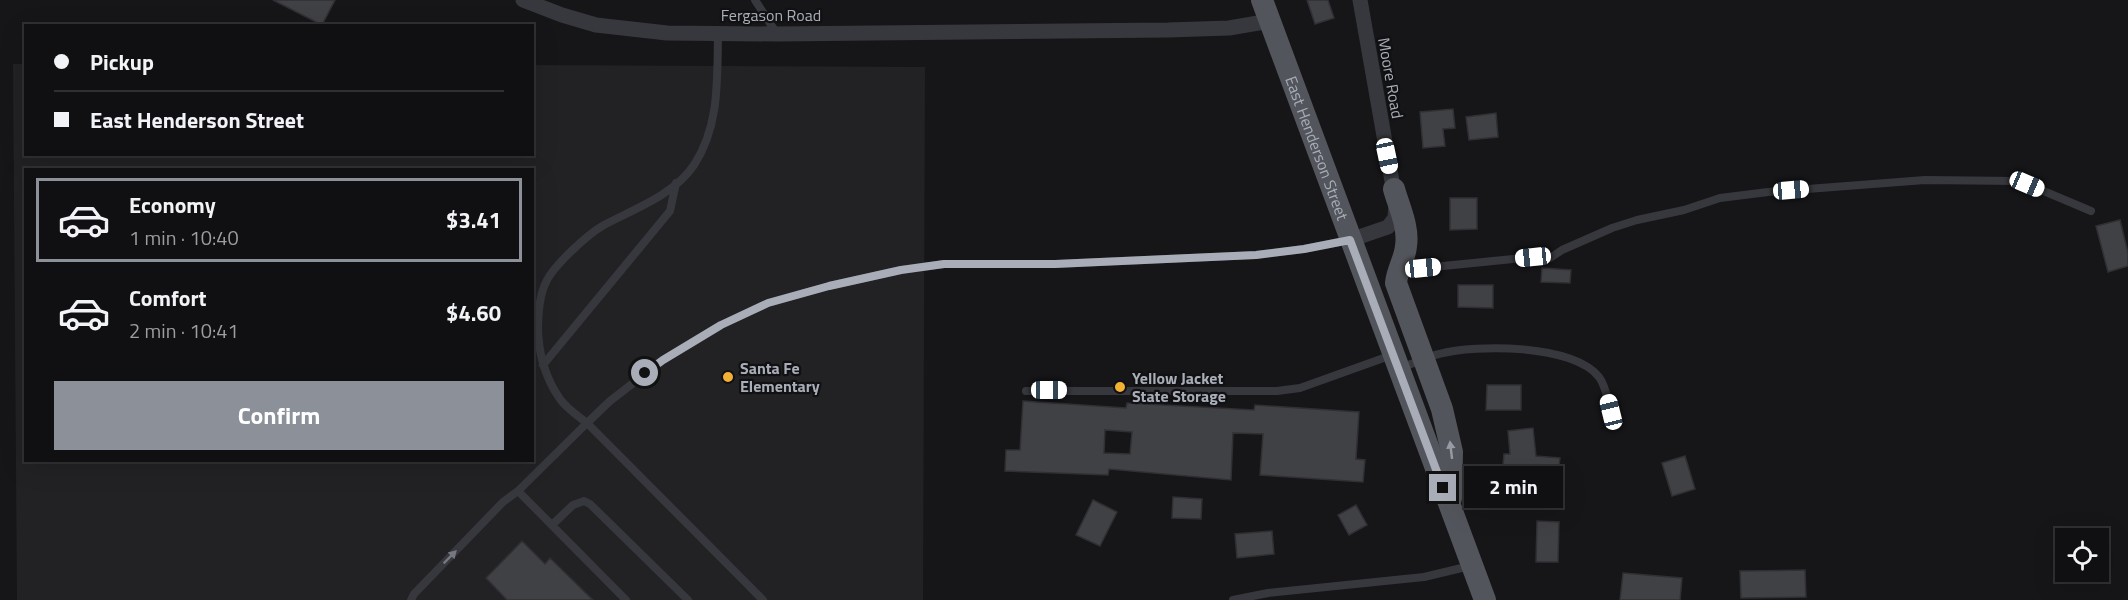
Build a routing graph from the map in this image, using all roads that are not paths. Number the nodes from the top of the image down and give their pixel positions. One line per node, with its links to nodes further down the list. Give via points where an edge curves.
1 (523, 0): 6 (street, Fergason Road, via 596,25 667,33)
2 (755, 0): 7 (lane)
3 (1262, 0): 5 (main road, East Henderson Street)
4 (1359, 0): 9 (street, Moore Road)
5 (1270, 21): 7 (street, Fergason Road, via 1229,28 1168,30); 11 (main road, East Henderson Street)
6 (718, 33): 7 (street, Fergason Road); 8 (lane, via 716,101 709,136 693,166)
7 (777, 34)
8 (676, 183): 15 (lane, via 670,211); 15 (lane, via 601,227 564,258 546,282 538,314)
9 (1394, 189): 11 (street, Moore Road, via 1395,218 1388,227); 12 (main road, via 1407,244)
10 (2091, 211): 12 (lane, via 2016,181 1925,180 1827,187 1720,198 1612,228 1550,258 1423,268)
11 (1350, 240): 14 (main road, East Henderson Street); 18 (lane, via 1256,255 1055,264 944,264 829,286 768,303 721,325 663,360)
12 (1401, 265): 13 (main road, via 1396,283)
13 (1424, 360): 14 (lane); 17 (lane, via 1484,347 1562,356 1599,377); 20 (main road, one-way to 13, via 1452,452)
14 (1396, 362): 16 (lane, via 1277,391); 20 (main road, East Henderson Street)
15 (543, 365): 18 (lane, via 561,401)
16 (1026, 391)
17 (1611, 412)
18 (587, 423): 19 (lane); 26 (lane)
19 (518, 491): 21 (lane); 23 (lane, one-way to 19)
20 (1451, 508): 22 (main road, East Henderson Street)
21 (552, 525): 24 (lane); 25 (lane, via 573,505 584,501 590,504)
22 (1472, 565): 27 (lane, via 1424,577); 28 (main road, East Henderson Street)
23 (411, 600)
24 (626, 600)
25 (688, 600)
26 (763, 600)
27 (1233, 600)
28 (1485, 600)

